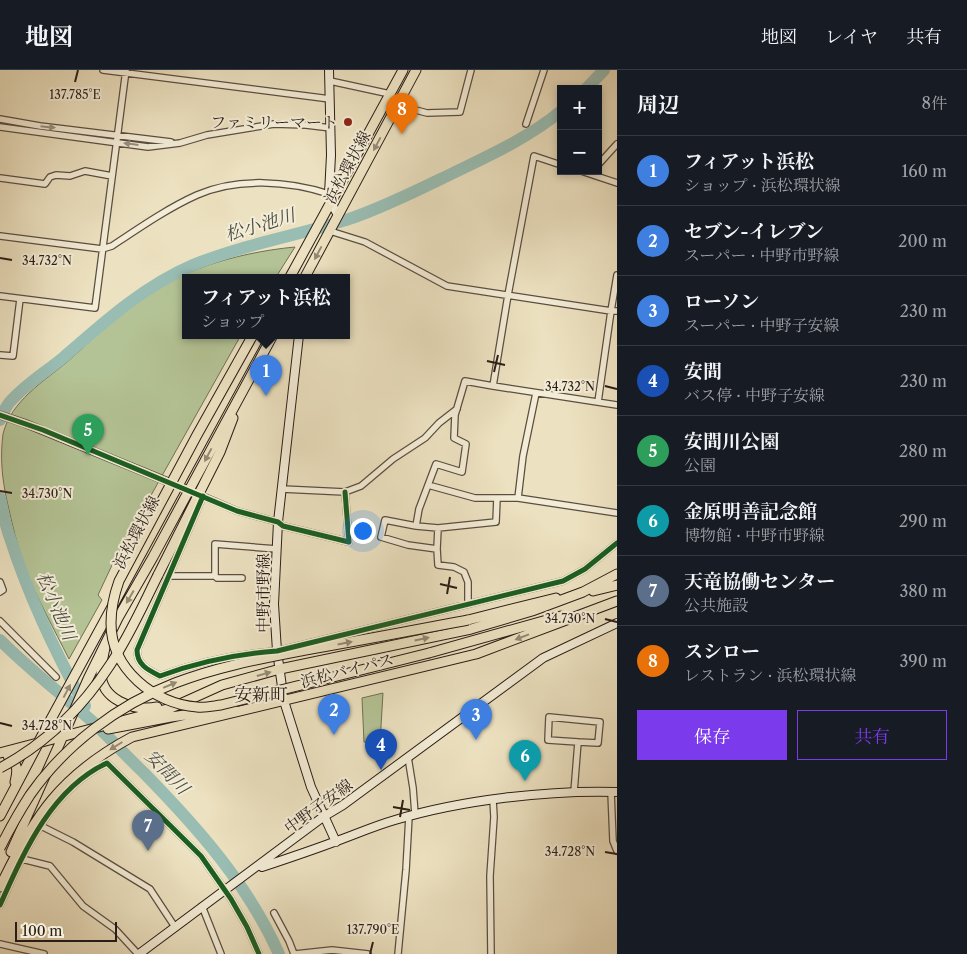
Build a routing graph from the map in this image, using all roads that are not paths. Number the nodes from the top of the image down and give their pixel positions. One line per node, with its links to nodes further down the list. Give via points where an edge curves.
1 (103, 70): 6 (street)
2 (329, 70): 8 (main road)
3 (416, 70): 11 (main road, 浜松環状線)
4 (471, 70): 11 (street, via 460,112 427,113)
5 (544, 70): 13 (street)
6 (126, 71): 10 (street); 16 (street)
7 (401, 71): 9 (main road, 浜松環状線)
8 (330, 81): 9 (street); 10 (main road)
9 (390, 94): 26 (main road, 浜松環状線)
10 (330, 99): 15 (main road)
11 (397, 105): 27 (main road, 浜松環状線, one-way to 27)
12 (0, 119): 16 (street, one-way to 16)
13 (526, 124)
14 (0, 128): 17 (street)
15 (331, 128): 18 (street, via 274,124); 26 (main road)
16 (117, 134): 17 (street); 18 (street)
17 (116, 143): 18 (street, one-way to 17, via 148,147); 23 (street)
18 (180, 143)
19 (617, 144): 20 (street)
20 (602, 161)
21 (557, 164): 35 (street, via 534,156)
22 (597, 175): 25 (street)
23 (112, 176): 24 (street, via 85,171 70,176 56,175 45,184); 30 (street)
24 (0, 178)
25 (617, 183)
26 (330, 198): 27 (main road); 30 (street, via 316,190 280,183 222,187 198,194); 31 (main road, 浜松環状線, via 322,220)
27 (338, 215): 28 (main road, 浜松環状線)
28 (330, 230): 32 (main road, 浜松環状線, one-way to 32); 35 (street, via 365,242 447,286)
29 (0, 236): 30 (street)
30 (102, 249): 36 (street, via 95,308)
31 (292, 274)
32 (307, 274)
33 (617, 275): 37 (street)
34 (0, 296): 36 (street)
35 (508, 296): 37 (street); 43 (street)
36 (20, 299): 42 (street, via 13,356)
37 (614, 311): 45 (street)
38 (251, 339): 71 (main road, bridge, via 119,581 113,601 111,625 119,655 126,668 148,690 169,701 198,707 221,705)
39 (258, 339): 49 (main road, 浜松環状線)
40 (271, 339): 53 (main road, one-way to 53, via 248,380 220,452)
41 (298, 339): 51 (main road, 中野市野線)
42 (0, 355)
43 (493, 386): 44 (street); 47 (street, via 465,381)
44 (536, 393): 45 (street); 55 (street)
45 (598, 402): 46 (street)
46 (617, 405)
47 (457, 409): 50 (street, via 454,438 466,444 462,472 436,464); 52 (street, via 425,438 361,486)
48 (0, 416): 49 (street)
49 (178, 485): 53 (street); 84 (main road, 浜松環状線, one-way to 49)
50 (428, 485): 54 (street, via 475,498); 58 (street)
51 (282, 488): 52 (street); 57 (main road, 中野市野線)
52 (345, 492): 57 (street, via 349,542)
53 (197, 494): 57 (street, via 237,511); 64 (street); 75 (main road, 浜松環状線, one-way to 75, via 118,618); 88 (main road, bridge, via 111,665 62,724 20,758)
54 (497, 498): 55 (street); 59 (street, via 496,522)
55 (518, 498): 56 (street)
56 (617, 513)
57 (278, 522): 61 (main road, 中野市野線)
58 (416, 526): 59 (street); 62 (street, via 385,520 381,537)
59 (438, 528): 62 (street)
60 (617, 543): 72 (street, via 585,569 563,581)
61 (276, 549): 65 (street, via 216,544); 76 (main road, 中野市野線, via 274,604)
62 (437, 549): 72 (street, via 438,565 464,572 468,582)
63 (617, 574): 70 (main road)
64 (170, 576): 65 (street); 76 (street, via 137,650 141,665 160,676 245,653)
65 (215, 576): 66 (street)
66 (242, 578)
67 (0, 582): 69 (street, via 3,590)
68 (617, 585): 70 (main road, 浜松バイパス)
69 (0, 592)
70 (583, 592): 77 (main road, one-way to 70, via 471,628); 98 (main road, 浜松バイパス, one-way to 70, bridge, via 31,794 79,740 121,710 175,682 251,661 468,620)
71 (615, 602): 80 (main road, 浜松バイパス, one-way to 80, via 476,654)
72 (468, 604): 76 (street)
73 (0, 621): 78 (street)
74 (617, 623): 86 (main road, 中野子安線, via 543,658)
75 (106, 643): 79 (main road, via 101,672 104,685 107,692 120,702 137,708 153,708); 82 (main road, 浜松環状線, bridge)
76 (277, 651): 77 (main road, 中野市野線)
77 (280, 669): 79 (main road, one-way to 77, via 222,685); 80 (main road, 中野市野線)
78 (56, 677)
79 (189, 700): 81 (main road)
80 (284, 702): 81 (main road); 87 (main road, 浜松バイパス, one-way to 87, via 132,737); 95 (main road, 中野市野線)
81 (119, 724): 82 (main road, bridge)
82 (63, 736): 84 (main road); 102 (main road, 浜松環状線)
83 (578, 742): 83 (street, via 548,740 549,717 600,722 598,743); 90 (street)
84 (38, 744): 85 (main road); 89 (main road, 浜松環状線)
85 (0, 753): 89 (main road, via 17,766)
86 (408, 757): 94 (street); 95 (main road, 中野子安線)
87 (103, 760): 96 (street, via 54,806); 103 (main road, 浜松バイパス, via 72,778 42,811 18,848); 104 (street, via 201,856)
88 (0, 768)
89 (12, 792): 93 (main road, 浜松環状線)
90 (574, 792): 91 (main road); 92 (main road)
91 (614, 792): 99 (street, via 613,841)
92 (493, 800): 94 (main road); 117 (street)
93 (0, 814)
94 (412, 815): 97 (main road); 116 (street)
95 (323, 817): 97 (main road, 中野市野線); 101 (main road, 中野子安線)
96 (41, 826): 100 (street); 108 (street, via 150,889)
97 (336, 842): 101 (main road)
98 (0, 848)
99 (617, 851)
100 (22, 858): 105 (street); 111 (street, via 50,866 83,906 116,929)
101 (252, 870): 104 (main road, 中野子安線)
102 (0, 878)
103 (0, 887)
104 (226, 889): 106 (main road, 中野子安線); 113 (street)
105 (0, 905)
106 (202, 906): 108 (main road, 中野子安線); 112 (street)
107 (274, 913): 114 (street)
108 (175, 928): 111 (main road, 中野子安線)
109 (0, 944): 110 (street)
110 (44, 954)
111 (140, 954)
112 (221, 954)
113 (259, 954)
114 (294, 954): 115 (street, via 332,950)
115 (368, 954)
116 (398, 954)
117 (491, 954)

